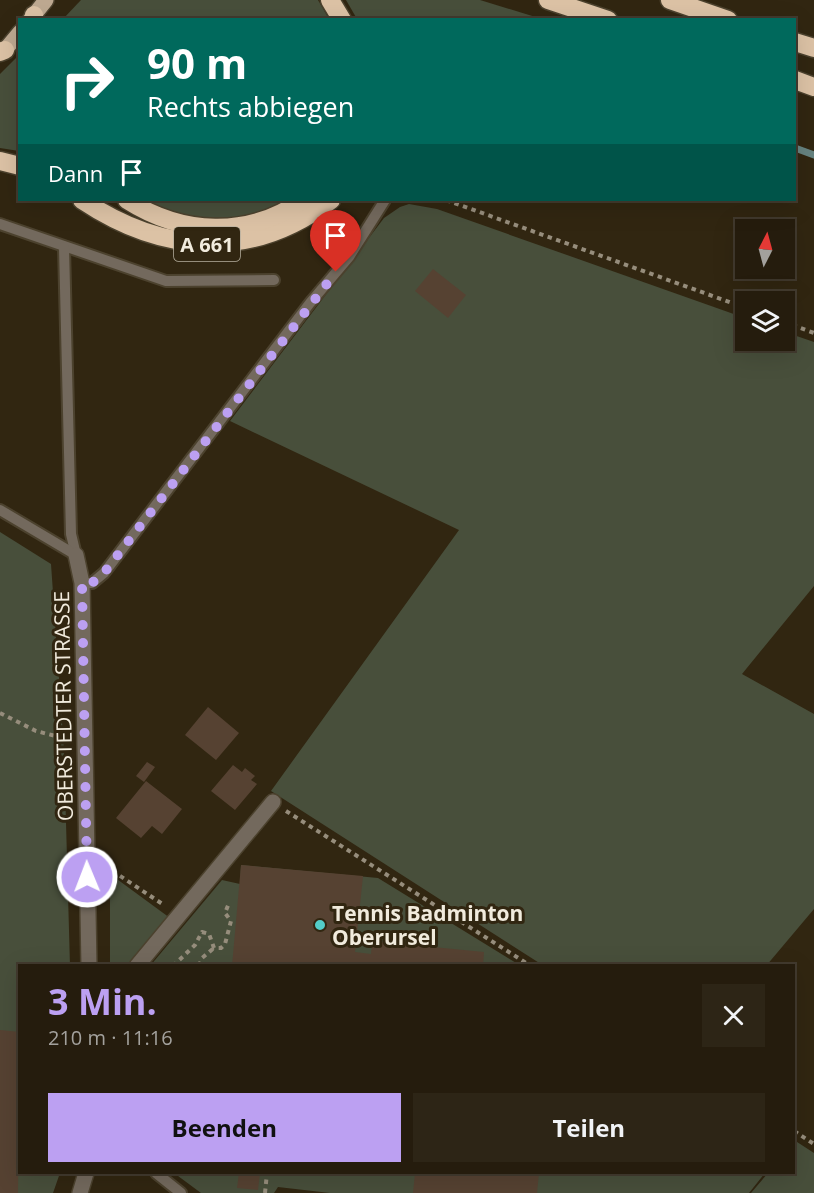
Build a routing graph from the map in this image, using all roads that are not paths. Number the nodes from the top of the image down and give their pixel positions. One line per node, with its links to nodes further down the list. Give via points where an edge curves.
1 (46, 0): 5 (main road)
2 (330, 0): 6 (highway)
3 (548, 0): 7 (highway)
4 (670, 0): 8 (highway)
5 (33, 18)
6 (341, 18)
7 (602, 18)
8 (722, 18)
9 (18, 34): 12 (main road)
10 (796, 42): 11 (highway)
11 (814, 48)
12 (2, 51)
13 (0, 161): 14 (highway)
14 (18, 166)
15 (84, 201): 18 (highway, A 661, via 153,236 207,244 231,243 278,230)
16 (129, 201): 17 (highway, via 158,218 206,228 250,224)
17 (301, 201)
18 (330, 201)
19 (384, 201): 25 (lane, via 349,257 104,573 92,583)
20 (0, 224): 21 (lane)
21 (64, 247): 22 (lane, via 166,281); 24 (lane, via 71,534)
22 (274, 280)
23 (0, 510): 24 (lane)
24 (76, 555): 25 (street, OBERSTEDTER STRASSE)
25 (82, 583): 27 (street, OBERSTEDTER STRASSE)
26 (273, 802): 28 (street)
27 (89, 964)
28 (139, 964)
29 (86, 1174): 31 (street)
30 (157, 1174): 32 (lane)
31 (80, 1193)
32 (181, 1193)

